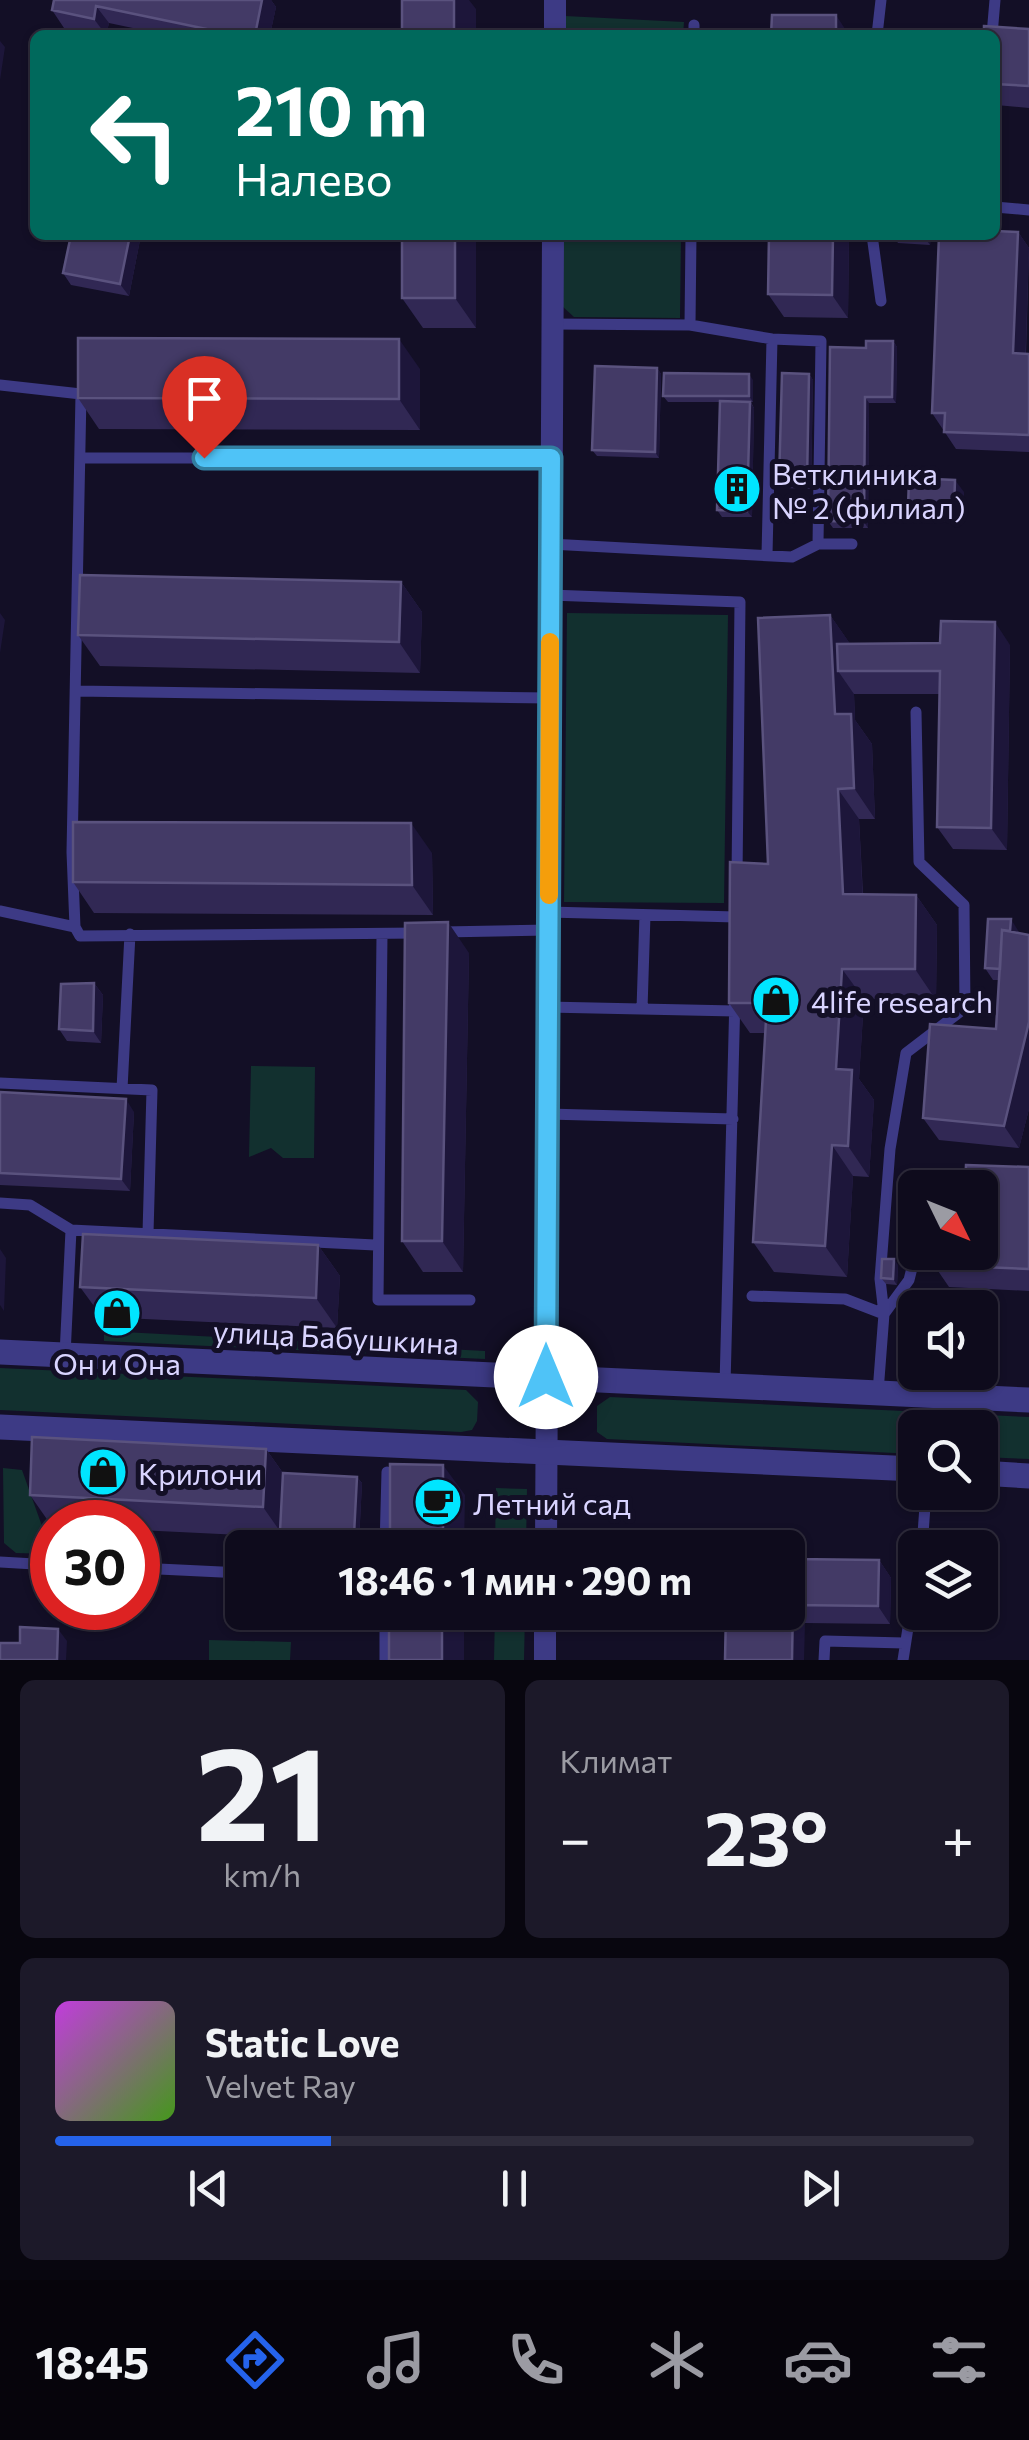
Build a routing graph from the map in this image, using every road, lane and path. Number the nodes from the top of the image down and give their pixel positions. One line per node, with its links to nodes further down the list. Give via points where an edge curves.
1 (555, 0): 4 (street)
2 (881, 0): 5 (lane)
3 (995, 0): 6 (lane)
4 (555, 30)
5 (878, 30)
6 (992, 30)
7 (1000, 207): 8 (lane)
8 (1029, 210)
9 (553, 240): 13 (street)
10 (691, 240): 14 (lane)
11 (873, 240): 12 (lane)
12 (882, 300)
13 (552, 324): 14 (lane); 18 (street)
14 (690, 325): 15 (lane)
15 (772, 338): 20 (lane, via 821,341); 22 (lane)
16 (0, 384): 17 (lane, via 82,394)
17 (80, 458): 18 (lane); 24 (lane)
18 (551, 458): 19 (street)
19 (550, 544): 22 (lane); 23 (street)
20 (818, 544): 21 (lane); 22 (lane, via 792,556)
21 (852, 544)
22 (768, 555)
23 (550, 595): 25 (street); 27 (lane, via 740,602)
24 (77, 691): 25 (lane); 31 (lane)
25 (550, 698): 30 (street)
26 (916, 712): 50 (lane, via 919,862 964,905 965,1008 906,1053 890,1150 880,1279)
27 (736, 903): 29 (lane); 32 (lane)
28 (0, 911): 31 (lane)
29 (644, 914): 30 (lane); 37 (lane)
30 (548, 921): 34 (lane); 36 (street)
31 (75, 927): 33 (lane, via 80,936)
32 (736, 932)
33 (130, 934): 34 (lane); 40 (lane)
34 (382, 934): 46 (lane)
35 (735, 979): 38 (lane)
36 (547, 1008): 37 (lane); 41 (street)
37 (642, 1009): 38 (lane)
38 (735, 1011): 42 (lane)
39 (0, 1083): 40 (lane)
40 (122, 1089): 45 (lane, via 152,1090)
41 (547, 1114): 42 (lane); 53 (street)
42 (733, 1118): 54 (lane)
43 (0, 1204): 44 (lane, via 30,1205)
44 (71, 1230): 45 (lane); 52 (lane)
45 (148, 1233): 46 (lane)
46 (376, 1246): 49 (lane, via 378,1300)
47 (912, 1270): 50 (lane)
48 (752, 1296): 50 (lane, via 845,1300)
49 (470, 1300)
50 (884, 1314): 55 (lane)
51 (0, 1352): 52 (street, улица Бабушкина)
52 (65, 1356): 53 (street, улица Бабушкина)
53 (546, 1377): 54 (street, улица Бабушкина); 58 (street)
54 (725, 1385): 55 (street, улица Бабушкина)
55 (878, 1393): 56 (street, улица Бабушкина)
56 (1029, 1400)
57 (0, 1427): 58 (street)
58 (547, 1451): 59 (street); 64 (street)
59 (898, 1469)
60 (387, 1472): 63 (lane)
61 (998, 1474): 62 (street)
62 (1029, 1476)
63 (386, 1530)
64 (546, 1530)
65 (0, 1562): 66 (lane)
66 (30, 1564)
67 (160, 1569): 68 (lane)
68 (225, 1572)
69 (385, 1630): 73 (lane)
70 (545, 1630): 74 (street)
71 (906, 1630): 72 (lane)
72 (904, 1643): 75 (lane, via 825,1641); 76 (lane)
73 (385, 1660)
74 (545, 1660)
75 (824, 1660)
76 (903, 1660)

